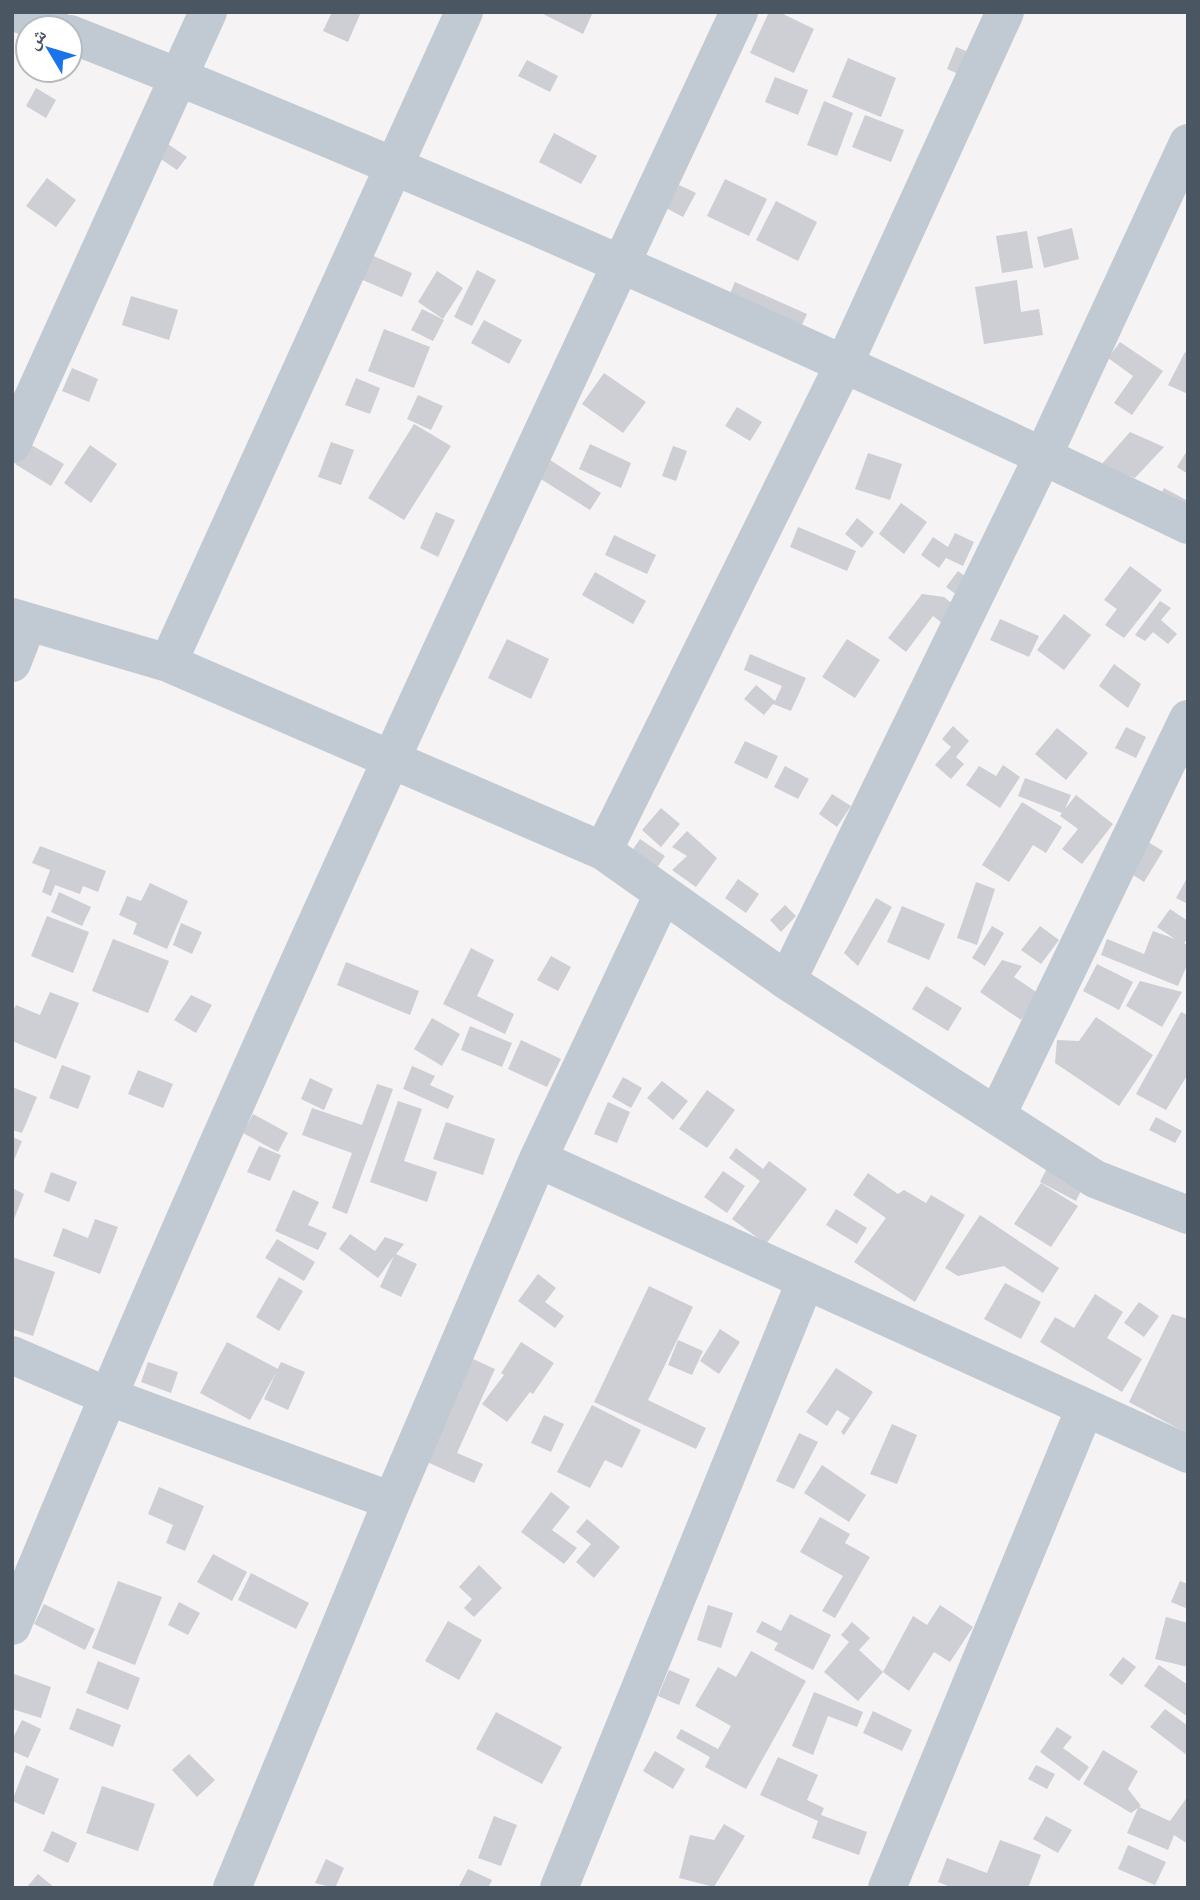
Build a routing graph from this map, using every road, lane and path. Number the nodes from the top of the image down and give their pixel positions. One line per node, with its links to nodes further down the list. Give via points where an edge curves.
1 (208, 12): 6 (street)
2 (464, 12): 8 (street)
3 (739, 12): 9 (street)
4 (1005, 12): 10 (street)
5 (84, 39): 6 (street)
6 (177, 76): 8 (street); 11 (street)
7 (1188, 142): 12 (street)
8 (392, 164): 9 (street); 16 (street)
9 (622, 263): 10 (street); 18 (street)
10 (844, 364): 12 (street); 19 (street)
11 (12, 444)
12 (1043, 456): 13 (street); 21 (street)
13 (1188, 525)
14 (20, 620): 15 (street); 16 (street)
15 (12, 663)
16 (168, 663): 18 (street)
17 (1188, 719): 22 (street)
18 (393, 758): 19 (street); 27 (street)
19 (603, 851): 20 (street)
20 (663, 894): 21 (street); 23 (street)
21 (787, 981): 22 (street)
22 (997, 1115): 24 (street, via 1095,1179)
23 (538, 1159): 25 (street); 30 (street)
24 (1188, 1215)
25 (805, 1282): 28 (street); 33 (street)
26 (12, 1355): 27 (street)
27 (107, 1396): 30 (street); 31 (street)
28 (1085, 1408): 29 (street); 34 (street)
29 (1188, 1454)
30 (391, 1501): 32 (street)
31 (12, 1626)
32 (232, 1888)
33 (559, 1888)
34 (887, 1888)

